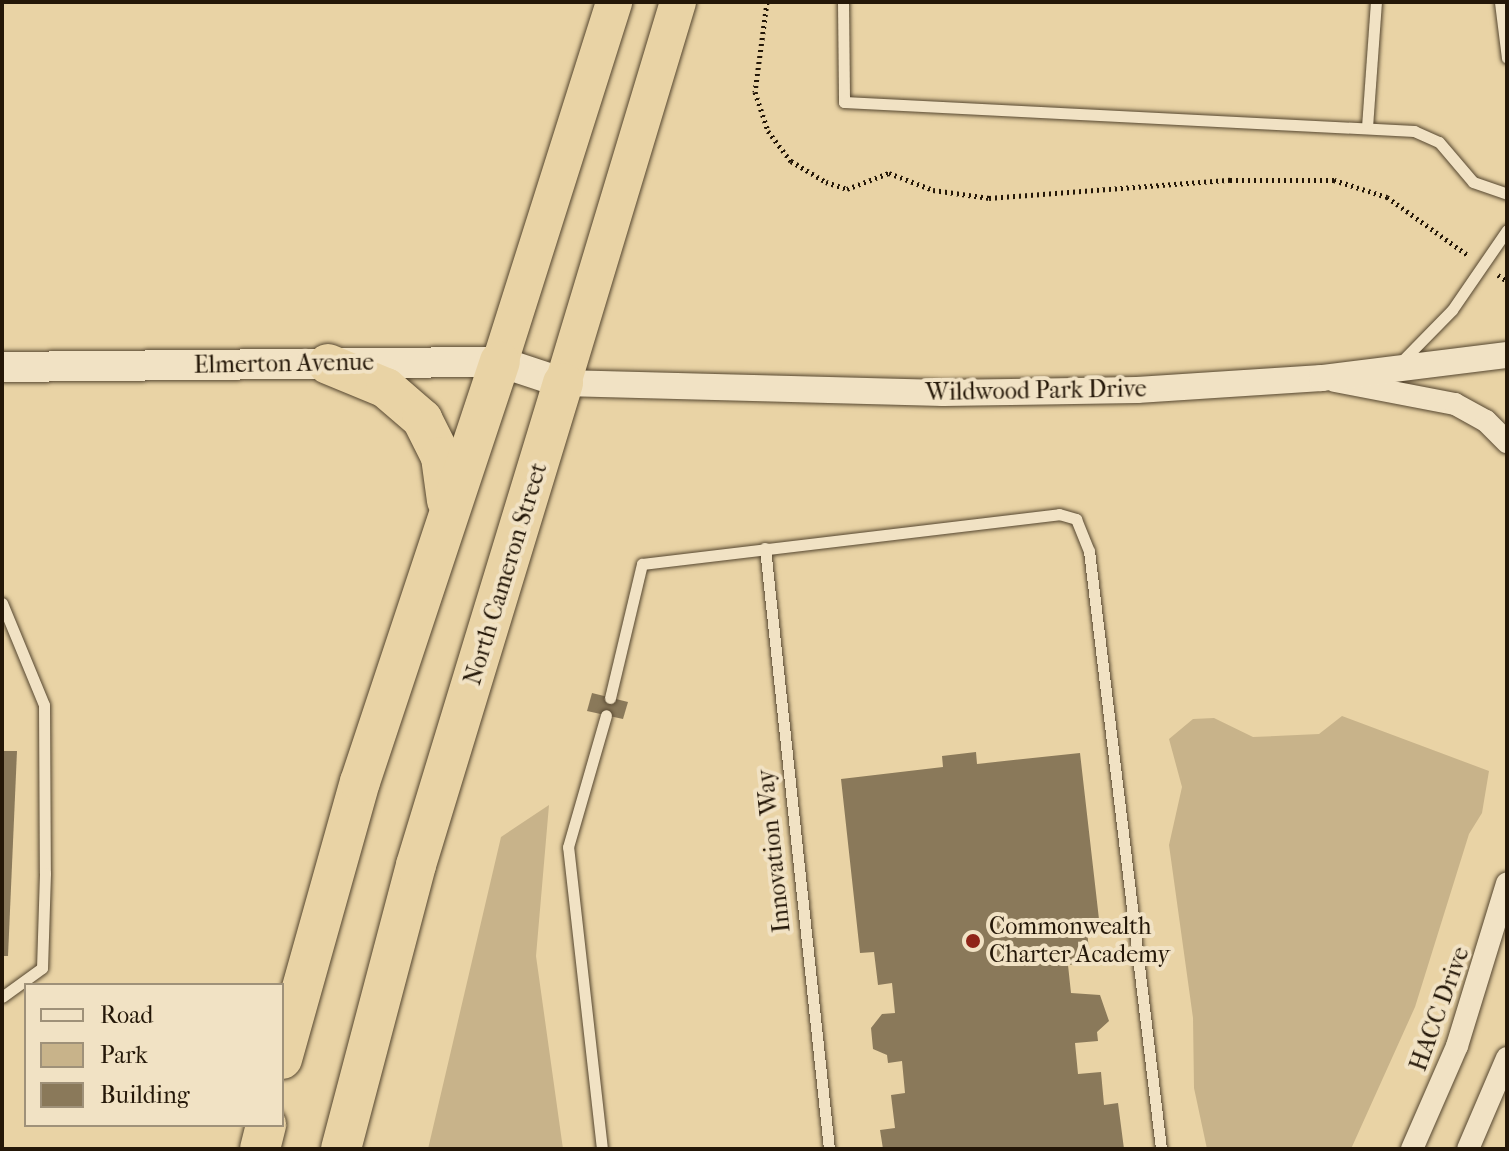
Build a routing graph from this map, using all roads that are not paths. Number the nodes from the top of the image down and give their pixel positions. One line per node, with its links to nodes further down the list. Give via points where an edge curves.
1 (614, 2): 11 (highway)
2 (678, 2): 16 (highway, North Cameron Street)
3 (843, 2): 7 (lane, via 844,102)
4 (1376, 2): 7 (lane)
5 (1500, 2): 6 (lane)
6 (1507, 58)
7 (1367, 127): 8 (lane, via 1414,131 1439,142 1473,182)
8 (1507, 194)
9 (1507, 230): 14 (lane, via 1452,310)
10 (1507, 355): 14 (street, Wildwood Park Drive)
11 (500, 362): 12 (main road, Elmerton Avenue); 16 (main road, Elmerton Avenue); 18 (highway)
12 (328, 364): 13 (main road, Elmerton Avenue); 18 (highway, via 386,388 422,419 441,457)
13 (2, 367)
14 (1393, 370): 15 (street, Wildwood Park Drive)
15 (1322, 378): 16 (street, Wildwood Park Drive, via 943,393); 17 (street, via 1455,404 1486,421)
16 (563, 383): 29 (highway, North Cameron Street, via 416,865)
17 (1507, 442)
18 (447, 505): 25 (highway)
19 (765, 548): 21 (lane, via 642,564); 31 (lane, Innovation Way); 32 (lane, via 1059,514 1076,519 1085,531)
20 (2, 603): 24 (lane, via 44,705 45,873 42,968)
21 (610, 698)
22 (606, 715): 30 (lane, via 568,847)
23 (1507, 883): 33 (street, HACC Drive, via 1468,1017)
24 (2, 997)
25 (284, 1052)
26 (1507, 1058): 34 (street)
27 (266, 1127): 28 (highway)
28 (260, 1149)
29 (341, 1149)
30 (602, 1149)
31 (829, 1149)
32 (1161, 1149)
33 (1412, 1149)
34 (1468, 1149)

